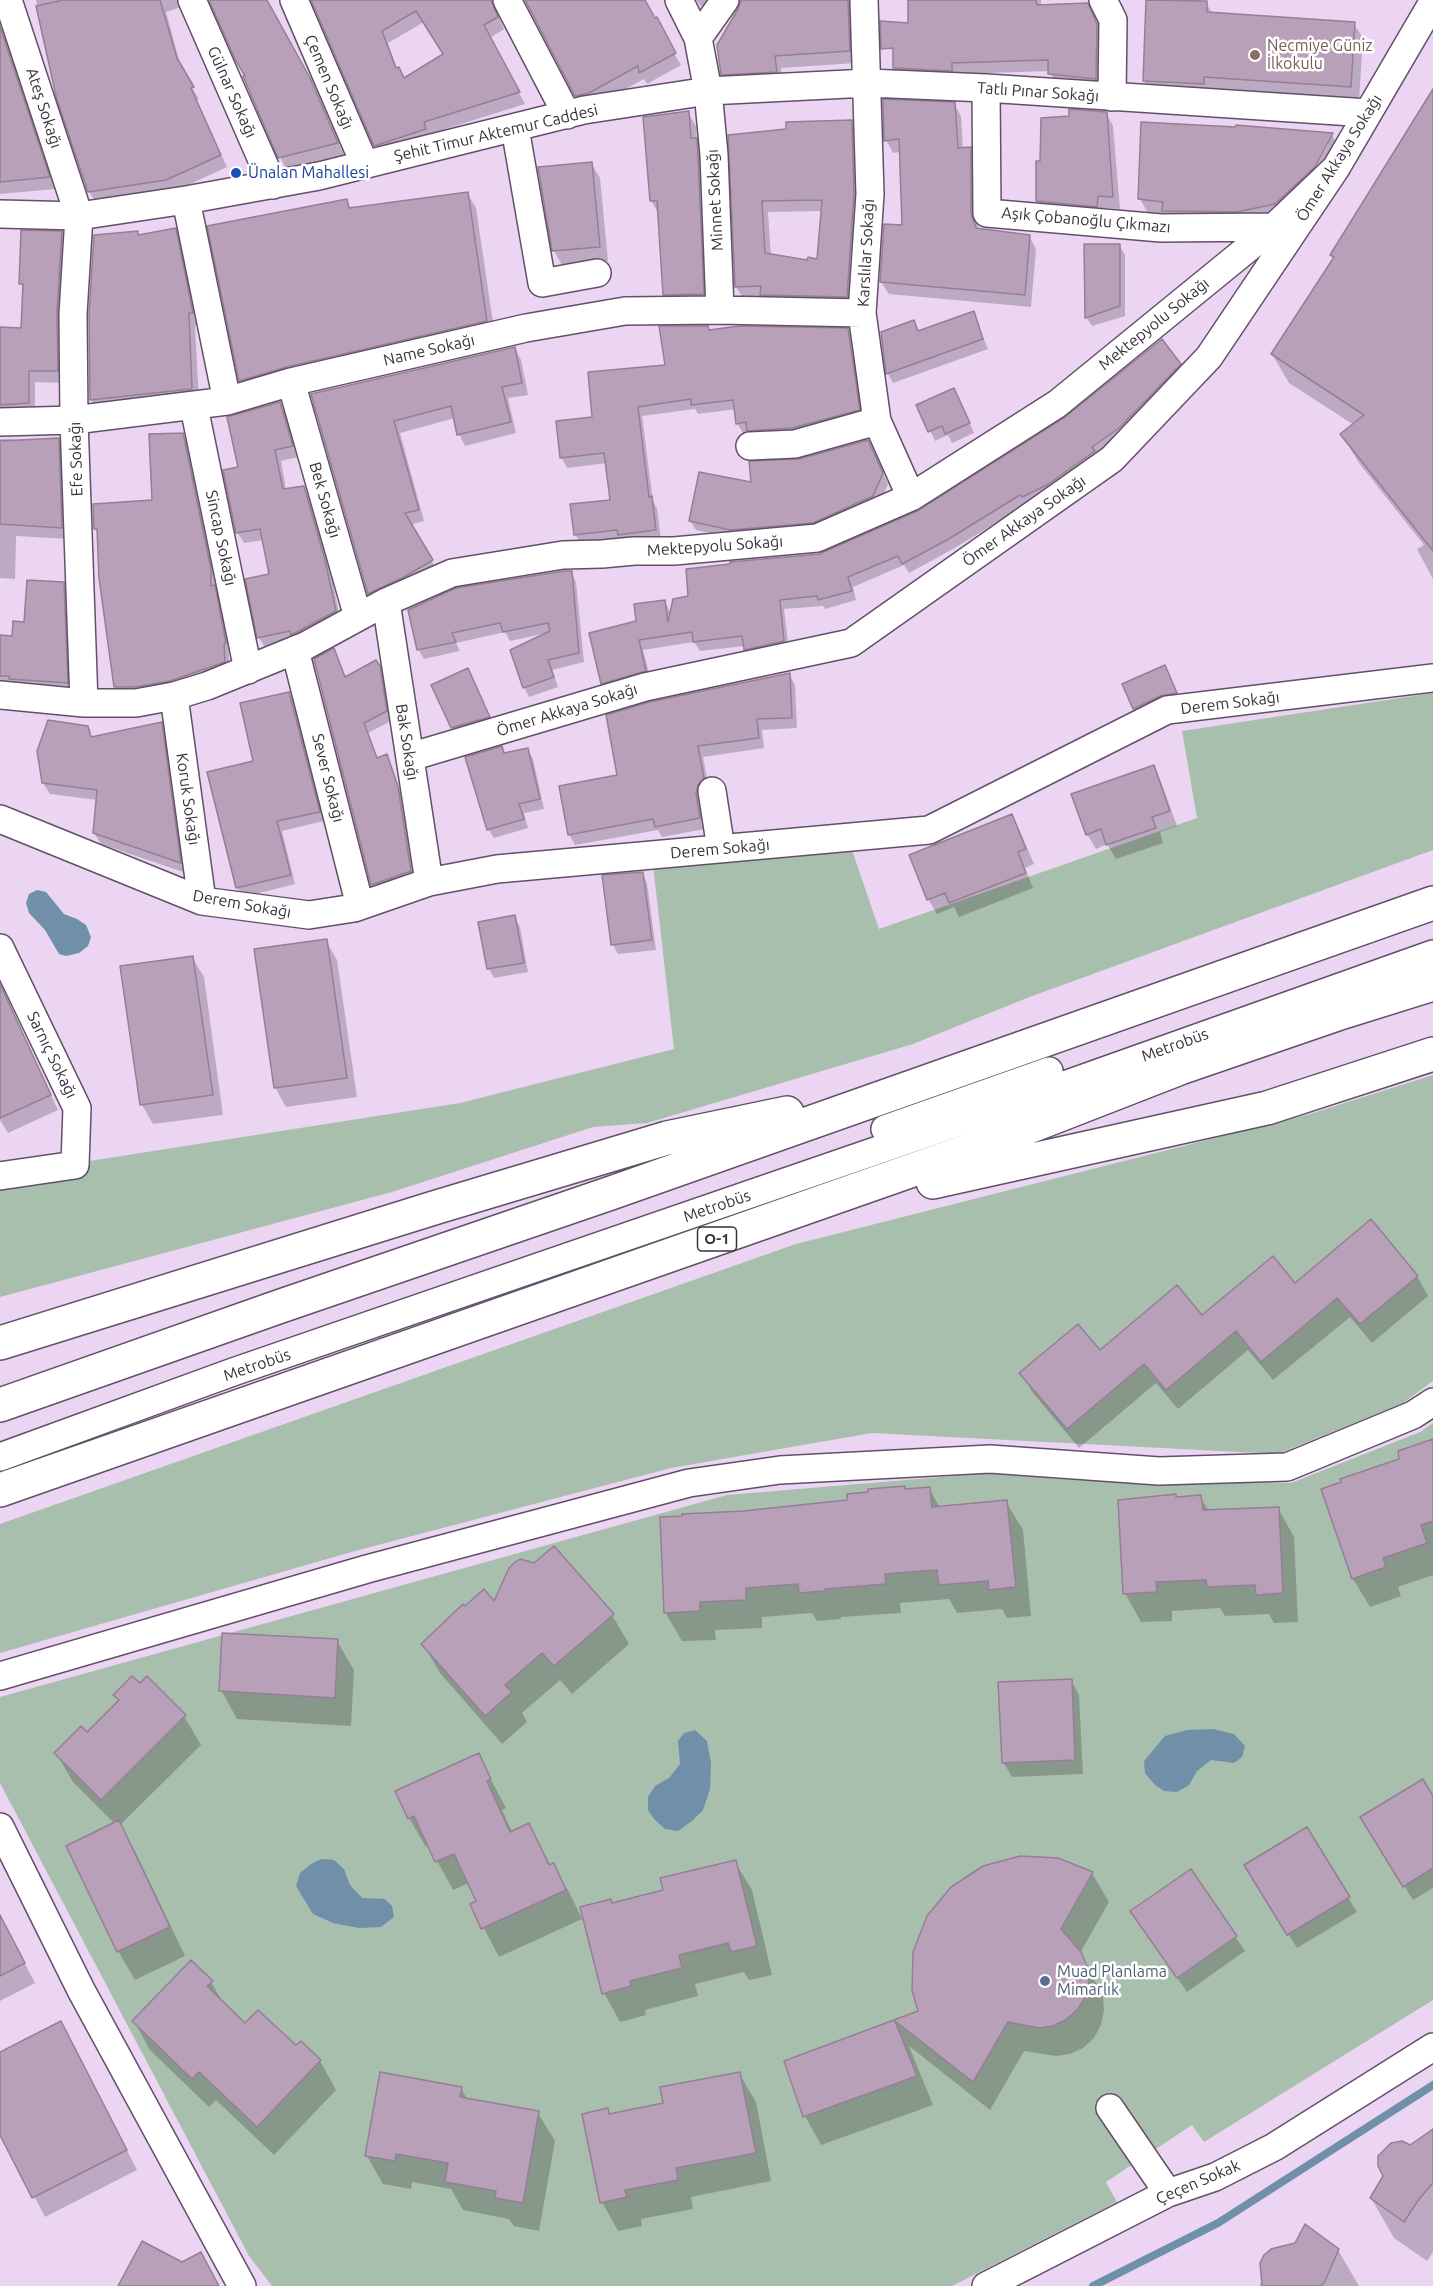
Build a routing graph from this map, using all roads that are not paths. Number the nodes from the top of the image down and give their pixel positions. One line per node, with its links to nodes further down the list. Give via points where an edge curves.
1 (8, 0): 23 (street, Ateş Sokağı)
2 (192, 0): 20 (street, Gülnar Sokağı)
3 (294, 0): 18 (street, Çemen Sokağı)
4 (507, 0): 16 (street)
5 (679, 0): 10 (street, Minnet Sokağı)
6 (725, 0): 10 (street)
7 (864, 0): 11 (street, Karslılar Sokağı)
8 (1104, 0): 14 (street, via 1113,20)
9 (1433, 2): 15 (street, Ömer Akkaya Sokağı)
10 (698, 38): 13 (street, Minnet Sokağı)
11 (868, 82): 12 (street, Tatlı Pınar Sokağı); 13 (street, Tatlı Pınar Sokağı); 27 (street, Karslılar Sokağı, via 870,194)
12 (986, 88): 14 (street, Tatlı Pınar Sokağı); 24 (street, Aşık Çobanoğlu Çıkmazı, via 987,213 1161,228)
13 (708, 91): 16 (street, Şehit Timur Aktemur Caddesi); 26 (street, Minnet Sokağı)
14 (1112, 97): 15 (street, Tatlı Pınar Sokağı)
15 (1368, 112): 19 (street, Ömer Akkaya Sokağı)
16 (567, 115): 17 (street, Şehit Timur Aktemur Caddesi)
17 (515, 128): 18 (street, Şehit Timur Aktemur Caddesi); 25 (street, via 542,283)
18 (365, 165): 20 (street, Şehit Timur Aktemur Caddesi)
19 (1336, 168): 24 (street, Mektepyolu Sokağı); 44 (street, Ömer Akkaya Sokağı, via 1209,357 1112,459 850,643 645,687)
20 (273, 184): 21 (street, Şehit Timur Aktemur Caddesi)
21 (186, 200): 23 (street, Şehit Timur Aktemur Caddesi); 29 (street)
22 (0, 214): 23 (street, Şehit Timur Aktemur Caddesi)
23 (79, 216): 31 (street, Efe Sokağı, via 73,314)
24 (1274, 227): 35 (street, Mektepyolu Sokağı, via 1057,404)
25 (597, 273)
26 (720, 310): 27 (street, Name Sokağı); 28 (street, Name Sokağı, via 625,311 571,320)
27 (862, 313): 32 (street, Karslılar Sokağı)
28 (291, 382): 29 (street, Name Sokağı); 37 (street, Bek Sokağı)
29 (227, 401): 30 (street, Name Sokağı)
30 (194, 407): 31 (street, Name Sokağı); 39 (street, Sincap Sokağı)
31 (74, 420): 33 (street, Name Sokağı); 43 (street, Efe Sokağı)
32 (877, 421): 34 (street, via 795,444); 35 (street, Karslılar Sokağı)
33 (0, 422)
34 (750, 446)
35 (911, 498): 36 (street, Mektepyolu Sokağı, via 817,538 674,551 563,555 452,573)
36 (386, 602): 37 (street, Mektepyolu Sokağı); 44 (street, Bak Sokağı)
37 (358, 618): 38 (street, Mektepyolu Sokağı)
38 (295, 650): 39 (street, Mektepyolu Sokağı); 51 (street, Sever Sokağı)
39 (248, 670): 42 (street, Mektepyolu Sokağı)
40 (1433, 678): 47 (street, Derem Sokağı, via 1167,710 929,830)
41 (0, 695): 43 (street, Mektepyolu Sokağı)
42 (174, 696): 43 (street, Mektepyolu Sokağı, via 136,703); 49 (street, Koruk Sokağı)
43 (84, 703)
44 (410, 757): 48 (street, Bak Sokağı)
45 (712, 791): 47 (street)
46 (0, 819): 49 (street, Derem Sokağı)
47 (721, 849): 48 (street, Derem Sokağı, via 497,869)
48 (429, 882): 51 (street, Derem Sokağı)
49 (202, 901): 51 (street, Derem Sokağı, via 309,915)
50 (1431, 903): 57 (highway)
51 (360, 906)
52 (1433, 937): 65 (street, Metrobüs)
53 (0, 948): 58 (street, Sarnıç Sokağı, via 77,1108 75,1165)
54 (1433, 954): 66 (street, Metrobüs, via 983,1114 233,1372)
55 (1433, 984): 59 (highway, O-1, via 1180,1068 964,1152)
56 (1433, 1054): 59 (highway, via 1266,1108)
57 (915, 1086): 60 (highway, via 667,1138); 64 (highway)
58 (0, 1176)
59 (788, 1214): 67 (highway, O-1)
60 (228, 1272): 61 (highway); 62 (highway)
61 (0, 1322)
62 (0, 1342)
63 (1433, 1402): 68 (street, via 1413,1415 1287,1467 1159,1471 990,1459 780,1470 689,1483 367,1569)
64 (0, 1406)
65 (0, 1438)
66 (0, 1457)
67 (0, 1490)
68 (0, 1676)
69 (0, 1827): 73 (street, via 81,1990)
70 (1433, 2047): 72 (street, Çeçen Sokak, via 1274,2147 1215,2178)
71 (1110, 2108): 72 (street)
72 (1168, 2193): 74 (street, Çeçen Sokak)
73 (242, 2286)
74 (986, 2286)

